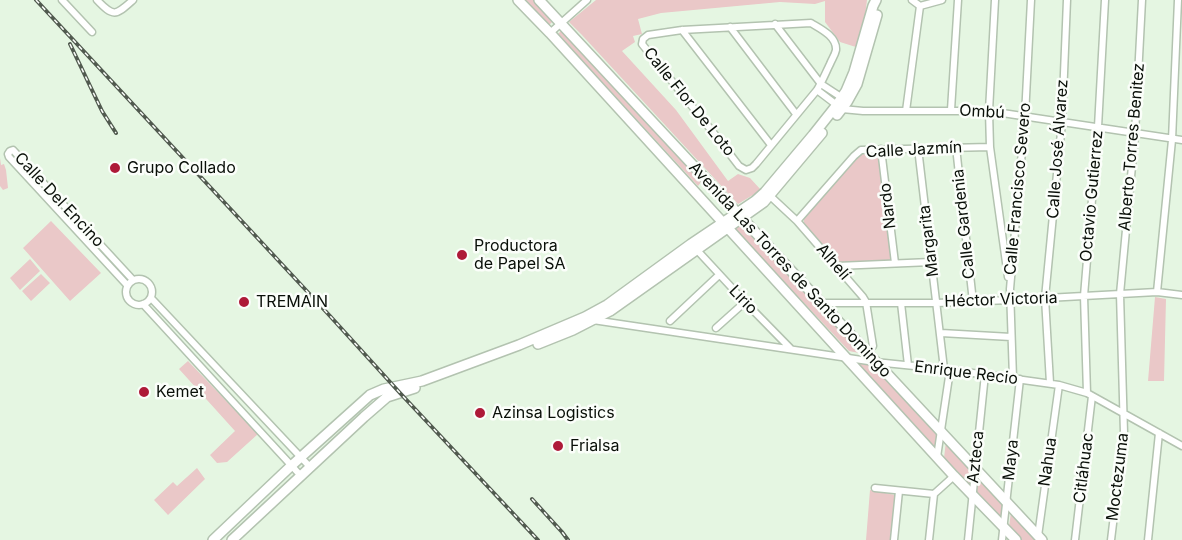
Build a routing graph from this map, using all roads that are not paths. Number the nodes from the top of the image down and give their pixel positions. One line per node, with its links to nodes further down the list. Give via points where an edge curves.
1 (62, 0): 22 (street)
2 (97, 0): 3 (street, via 111,12)
3 (133, 0)
4 (518, 0): 23 (street, Avenida Las Torres de Santo Domingo)
5 (539, 0): 18 (street, Avenida Las Torres de Santo Domingo)
6 (586, 0): 18 (street)
7 (912, 0): 17 (street)
8 (942, 0): 17 (street)
9 (958, 0): 26 (street)
10 (995, 0): 28 (street)
11 (1030, 0): 30 (street, Calle Francisco Severo)
12 (1067, 0): 31 (street, Calle José Álvarez)
13 (1105, 0): 32 (street, Octavio Gutierrez)
14 (1142, 0): 33 (street, Alberto Torres Benitez)
15 (1178, 0): 34 (street)
16 (878, 1): 25 (street)
17 (920, 6): 27 (street)
18 (561, 22): 23 (street); 41 (street, Avenida Las Torres de Santo Domingo)
19 (775, 24): 20 (street); 24 (street); 24 (street, via 811,23 833,41 836,50)
20 (730, 27): 21 (street); 29 (street)
21 (682, 30): 36 (street); 36 (street, Calle Flor De Loto, via 650,34 642,44 739,166 746,170 753,166)
22 (92, 32)
23 (550, 33): 42 (street, Avenida Las Torres de Santo Domingo)
24 (819, 87): 25 (street); 29 (street)
25 (844, 105): 27 (street, Ombú, via 863,111); 43 (street)
26 (951, 110): 27 (street, Ombú); 28 (street, Ombú)
27 (906, 111)
28 (989, 111): 30 (street, Ombú); 38 (street)
29 (796, 114): 36 (street)
30 (1026, 116): 31 (street, Ombú); 54 (street, Calle Francisco Severo)
31 (1062, 122): 32 (street, Ombú); 60 (street, Calle José Álvarez)
32 (1098, 127): 33 (street, Ombú); 58 (street, Octavio Gutierrez)
33 (1135, 134): 34 (street, Ombú); 56 (street, Alberto Torres Benitez)
34 (1172, 140): 35 (street, Ombú); 55 (street)
35 (1182, 140)
36 (771, 145)
37 (956, 147): 38 (street, Calle Jazmín); 39 (street, Calle Jazmín); 63 (street, Calle Gardenia)
38 (990, 147): 54 (street)
39 (918, 148): 40 (street, Calle Jazmín); 48 (street, Margarita)
40 (881, 149): 45 (street, Calle Jazmín, via 857,153); 49 (street, Nardo)
41 (705, 179): 42 (street, via 707,190); 44 (street, Avenida Las Torres de Santo Domingo)
42 (696, 194): 46 (street, Avenida Las Torres de Santo Domingo)
43 (768, 194): 44 (street); 45 (street, Alhelí)
44 (739, 215): 46 (street); 65 (street, Avenida Las Torres de Santo Domingo)
45 (797, 221): 50 (street, Alhelí)
46 (725, 225): 47 (street); 69 (street); 78 (street, Avenida Las Torres de Santo Domingo)
47 (696, 249): 51 (street, Lirio); 69 (street, via 616,307)
48 (931, 262): 49 (street); 67 (street, Margarita)
49 (894, 263): 50 (street)
50 (837, 266): 62 (street, Alhelí)
51 (719, 275): 64 (street, Lirio); 70 (street)
52 (133, 280): 53 (street); 53 (street, Calle Del Encino, via 10,151 9,157); 59 (street, via 146,280)
53 (127, 285): 68 (street, via 129,300 135,305)
54 (1010, 289): 61 (street, Calle Francisco Severo)
55 (1157, 292): 56 (street, Héctor Victoria); 57 (street, Héctor Victoria)
56 (1120, 294): 58 (street, Héctor Victoria); 89 (street, Alberto Torres Benitez)
57 (1182, 295)
58 (1084, 296): 60 (street, Héctor Victoria); 87 (street, Octavio Gutierrez)
59 (151, 298): 68 (street); 74 (street)
60 (1045, 298): 61 (street, Héctor Victoria); 84 (street, Calle José Álvarez)
61 (1010, 300): 63 (street, Héctor Victoria); 73 (street, Calle Francisco Severo)
62 (866, 302): 65 (street, Héctor Victoria); 66 (street, Héctor Victoria); 76 (street, Alhelí)
63 (973, 302): 67 (street, Héctor Victoria)
64 (745, 303): 71 (street); 77 (street, Lirio)
65 (820, 303): 79 (street, Avenida Las Torres de Santo Domingo)
66 (901, 303): 67 (street, Héctor Victoria); 80 (street)
67 (937, 303): 72 (street, Margarita)
68 (143, 304): 75 (street)
69 (591, 318): 77 (street, Enrique Recio); 86 (street)
70 (670, 321)
71 (716, 328)
72 (940, 333): 73 (street); 81 (street, Margarita)
73 (1011, 337): 83 (street, Calle Francisco Severo)
74 (190, 339): 75 (street); 94 (street)
75 (182, 346): 96 (street)
76 (873, 346)
77 (791, 349): 78 (street, Enrique Recio)
78 (847, 357): 79 (street, Enrique Recio); 95 (street, Avenida Las Torres de Santo Domingo)
79 (875, 362): 80 (street, Enrique Recio); 91 (street, Avenida Las Torres de Santo Domingo)
80 (908, 365): 81 (street, Enrique Recio)
81 (947, 370): 82 (street, Enrique Recio); 91 (street, Margarita)
82 (985, 374): 83 (street, Enrique Recio); 98 (street, Azteca)
83 (1017, 379): 84 (street, Enrique Recio); 105 (street, Maya)
84 (1050, 383): 85 (street, Enrique Recio)
85 (1059, 385): 87 (street, Enrique Recio); 107 (street, Nahua)
86 (392, 391): 88 (street, via 370,395); 90 (street)
87 (1089, 394): 89 (street, Enrique Recio); 115 (street, Citláhuac)
88 (355, 408): 90 (street); 94 (street)
89 (1124, 413): 92 (street, Enrique Recio); 116 (street, Moctezuma)
90 (364, 417): 97 (street)
91 (942, 433): 95 (street, Margarita); 98 (street, Avenida Las Torres de Santo Domingo)
92 (1159, 433): 93 (street, Enrique Recio); 117 (street)
93 (1182, 446)
94 (301, 457): 96 (street); 97 (street)
95 (937, 457): 100 (street, Avenida Las Torres de Santo Domingo)
96 (291, 466): 99 (street); 108 (street)
97 (310, 467): 99 (street)
98 (975, 469): 104 (street, Azteca); 105 (street, Avenida Las Torres de Santo Domingo)
99 (301, 476): 109 (street)
100 (954, 476): 103 (street); 104 (street, Avenida Las Torres de Santo Domingo)
101 (875, 488): 102 (street)
102 (899, 491): 103 (street); 110 (street)
103 (934, 494): 111 (street)
104 (972, 494): 106 (street, Avenida Las Torres de Santo Domingo); 112 (street, Azteca)
105 (1006, 502): 106 (street, Maya); 107 (street, Avenida Las Torres de Santo Domingo)
106 (1004, 527): 113 (street, Maya); 114 (street, Avenida Las Torres de Santo Domingo)
107 (1039, 539)
108 (213, 540)
109 (232, 540)
110 (894, 540)
111 (929, 540)
112 (968, 540)
113 (1002, 540)
114 (1016, 540)
115 (1075, 540)
116 (1111, 540)
117 (1148, 540)

